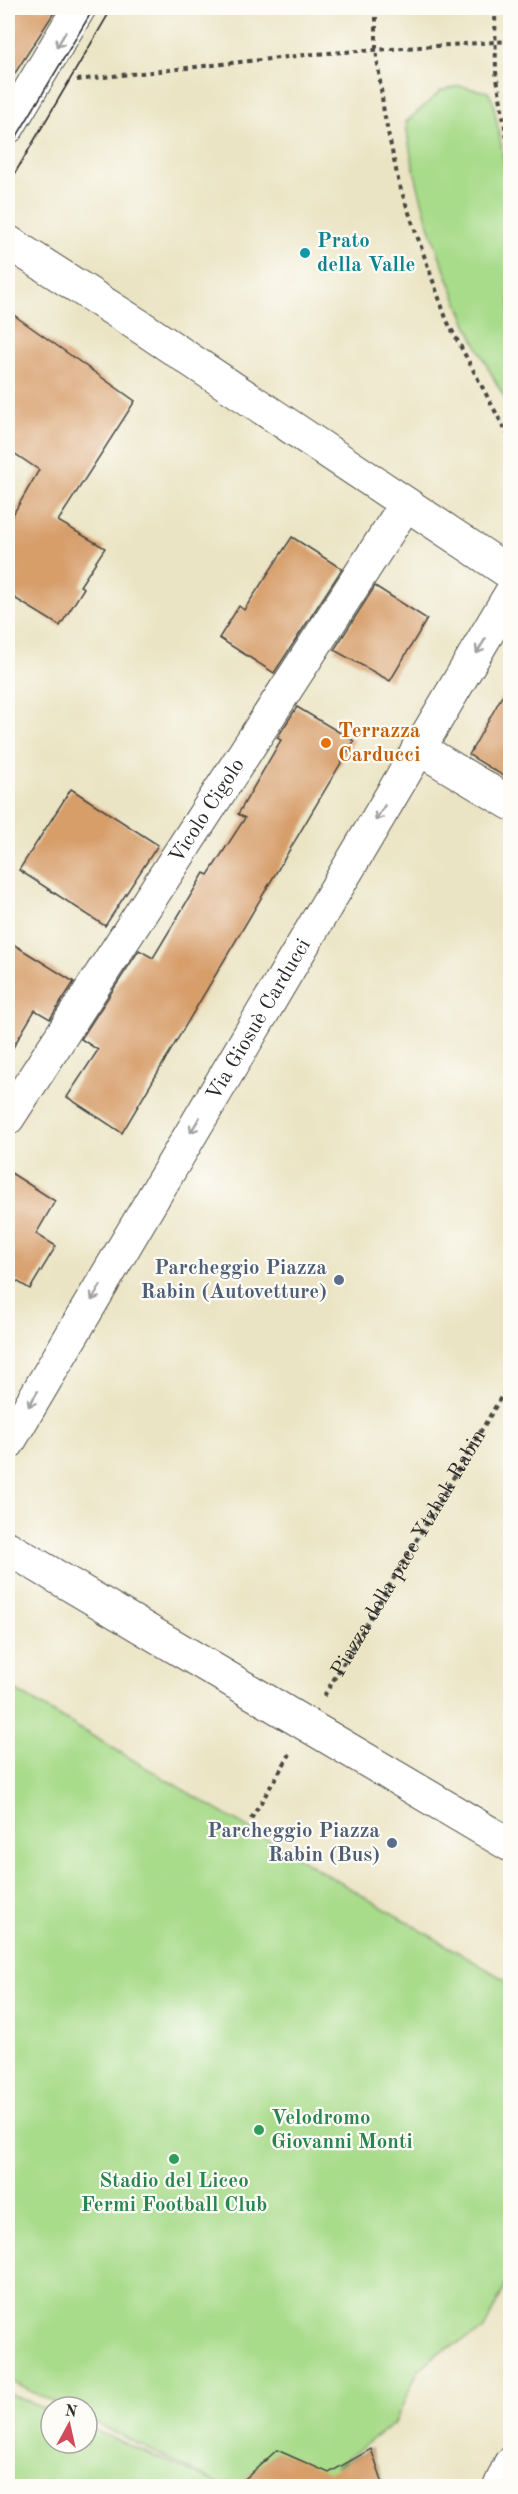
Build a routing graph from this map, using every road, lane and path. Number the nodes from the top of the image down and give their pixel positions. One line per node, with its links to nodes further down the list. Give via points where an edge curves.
1 (79, 8): 7 (street, one-way to 7)
2 (376, 8): 6 (path)
3 (495, 8): 5 (path)
4 (510, 41): 5 (path)
5 (494, 42): 6 (path); 9 (path)
6 (376, 49): 7 (path, via 70,81); 11 (path, via 399,184 443,311)
7 (42, 73): 8 (street)
8 (8, 127)
9 (510, 158)
10 (8, 242): 12 (street)
11 (510, 439)
12 (406, 504): 13 (street); 17 (street, Vicolo Cigolo)
13 (510, 573)
14 (510, 596): 15 (street, Via Giosuè Carducci, one-way to 15)
15 (418, 748): 16 (street); 19 (street, Via Giosuè Carducci, one-way to 19)
16 (510, 803)
17 (8, 1118)
18 (510, 1382): 21 (path, Piazza della pace Ytzhak Rabin)
19 (8, 1443)
20 (8, 1548): 21 (street)
21 (307, 1725): 22 (path, Piazza della pace Ytzhak Rabin); 23 (street)
22 (251, 1820)
23 (510, 1845)
24 (510, 2464): 25 (street)
25 (500, 2487)

